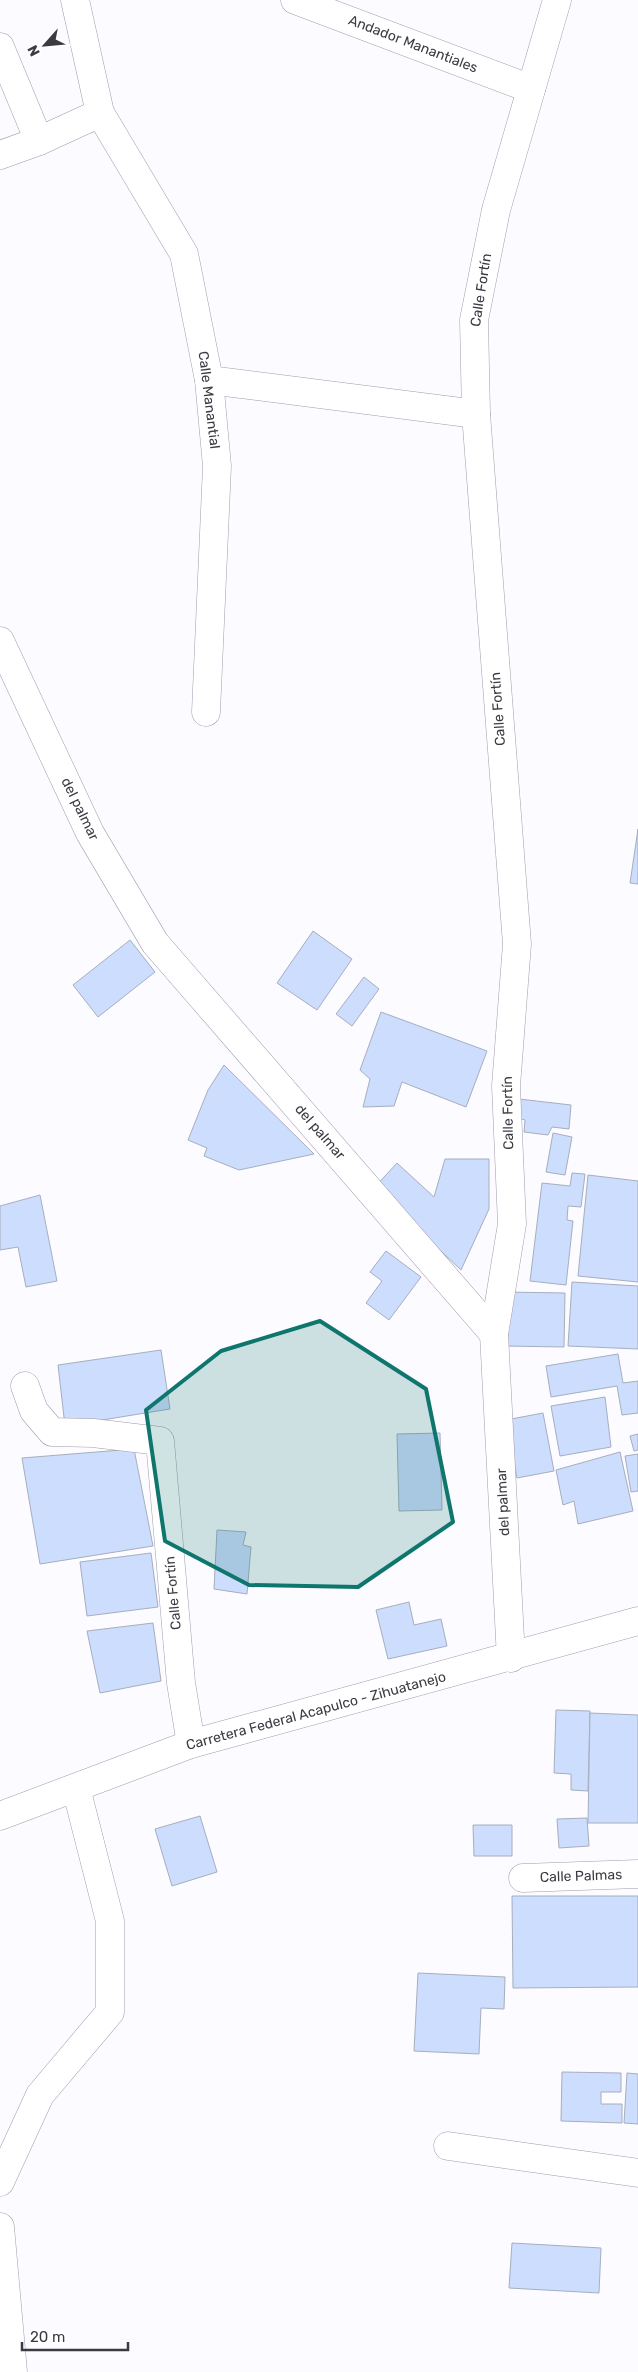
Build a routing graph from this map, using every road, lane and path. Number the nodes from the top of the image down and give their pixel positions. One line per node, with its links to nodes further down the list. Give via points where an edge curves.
1 (75, 0): 6 (street, Calle Manantial)
2 (295, 0): 5 (street, Andador Manantiales)
3 (557, 0): 5 (street, Calle Fortín)
4 (0, 47): 7 (street)
5 (531, 89): 10 (street, Calle Fortín, via 496,210 474,320)
6 (100, 113): 7 (street); 9 (street, Calle Manantial, via 184,254)
7 (39, 141): 8 (street)
8 (0, 155)
9 (209, 380): 10 (street); 12 (street, Calle Manantial, via 217,466)
10 (476, 414): 13 (street, Calle Fortín, via 517,944 506,1086 512,1224)
11 (0, 641): 13 (street, del palmar, via 90,833 155,943)
12 (206, 712)
13 (494, 1334): 16 (street, del palmar)
14 (25, 1386): 17 (street, Calle Fortín, via 34,1411 52,1432 160,1441 181,1683)
15 (638, 1621): 16 (street, Carretera Federal Acapulco - Zihuatanejo)
16 (511, 1658): 17 (street, Carretera Federal Acapulco - Zihuatanejo)
17 (191, 1744): 18 (street, Carretera Federal Acapulco - Zihuatanejo)
18 (76, 1788): 19 (street, Carretera Federal Acapulco - Zihuatanejo); 24 (street, via 110,1921 110,2012 40,2095)
19 (0, 1816)
20 (638, 1874): 21 (street, Calle Palmas)
21 (524, 1878)
22 (448, 2146): 23 (street)
23 (638, 2173)
24 (0, 2182)
25 (0, 2227): 26 (street)
26 (13, 2372)

